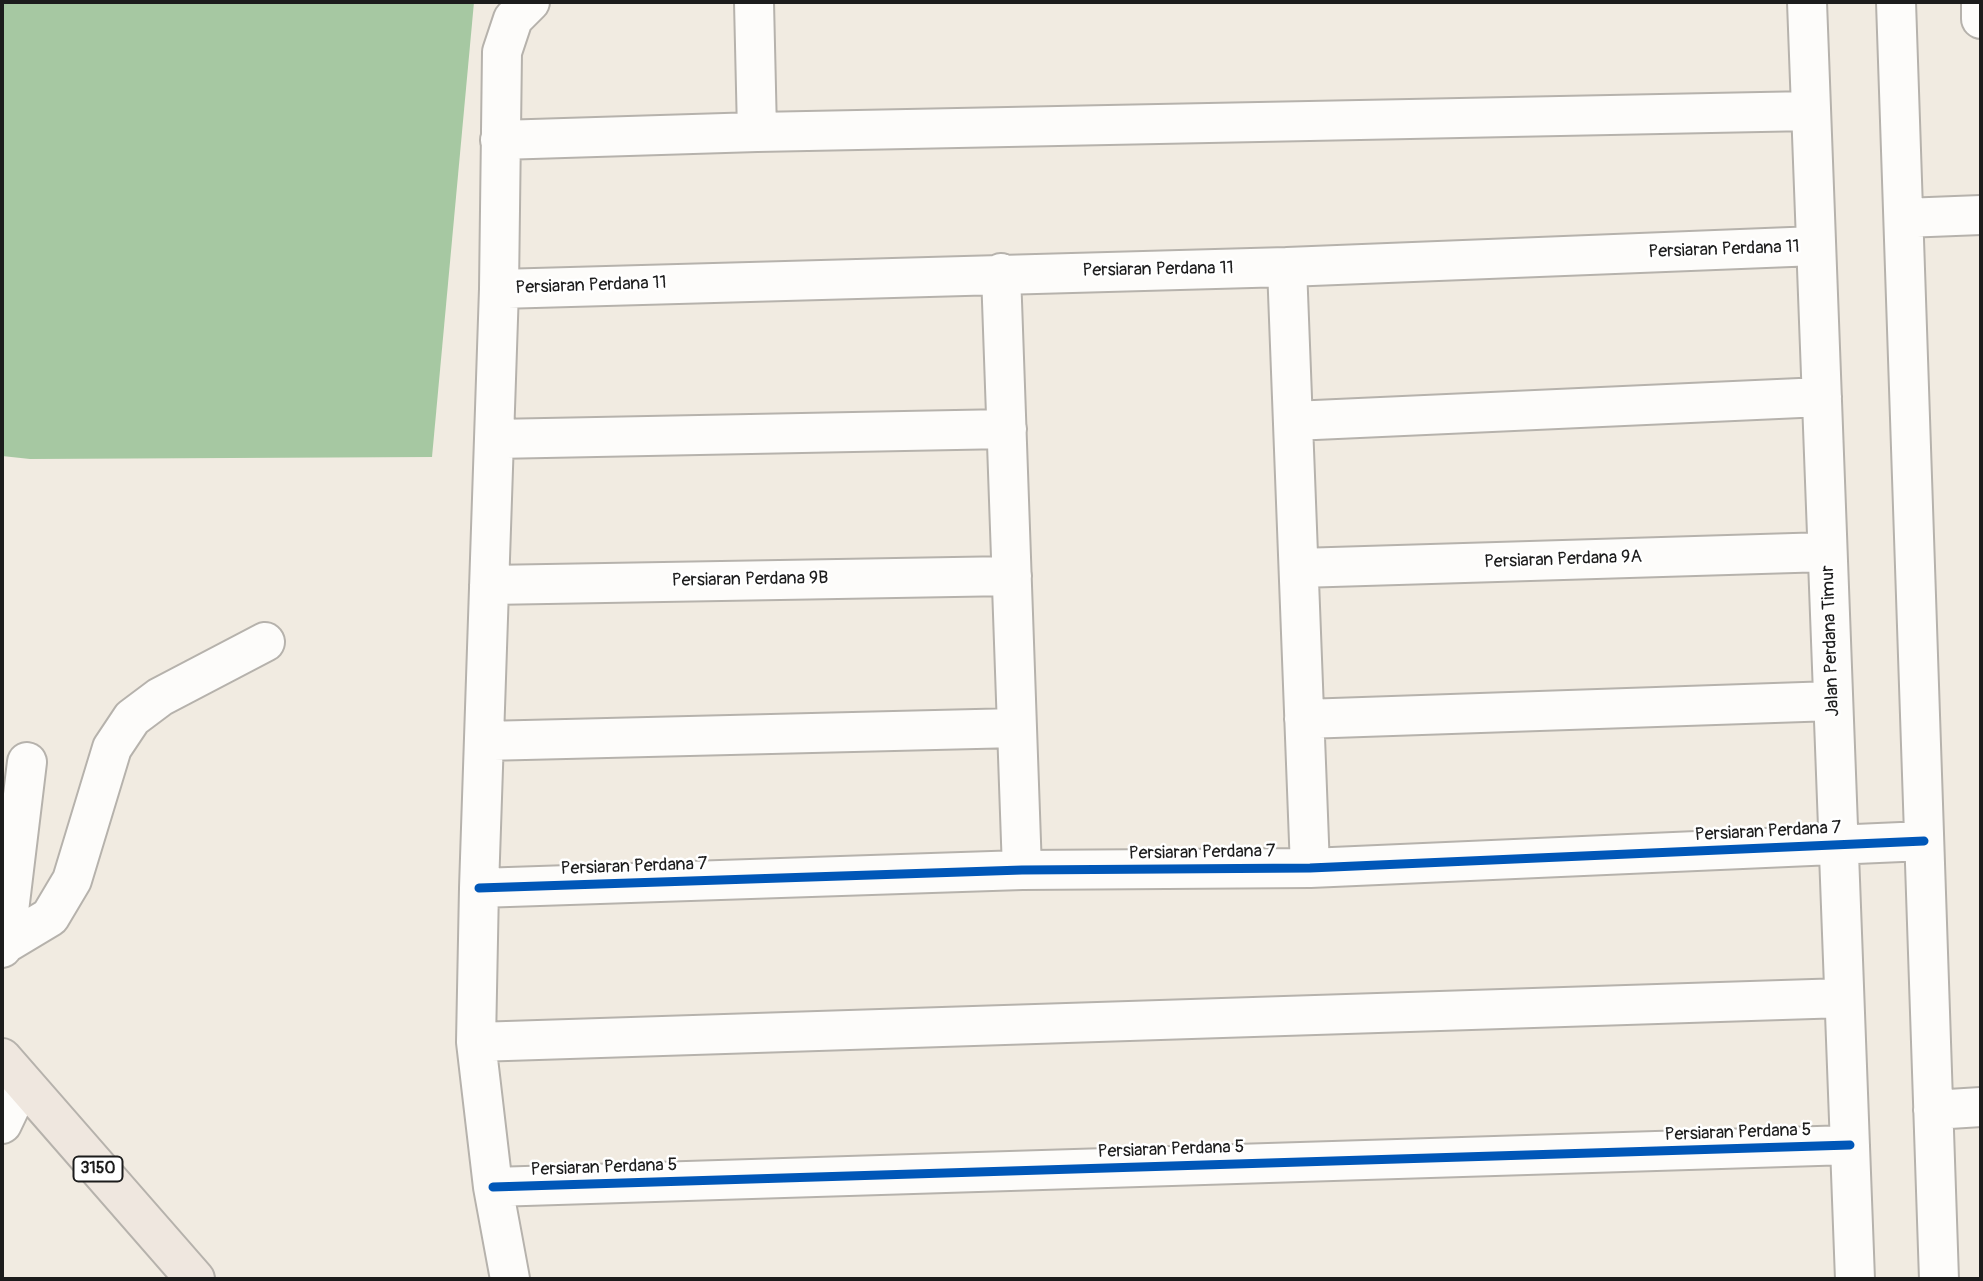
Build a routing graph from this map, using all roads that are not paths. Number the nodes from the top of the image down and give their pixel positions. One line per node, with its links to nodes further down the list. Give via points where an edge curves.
1 (754, 2): 8 (street)
2 (1807, 2): 7 (street, Jalan Perdana Timur)
3 (1896, 2): 11 (street)
4 (1981, 2): 6 (street)
5 (521, 10): 9 (street, via 502,52)
6 (1981, 19)
7 (1811, 111): 8 (street); 12 (street, Jalan Perdana Timur)
8 (757, 132): 9 (street)
9 (500, 140): 15 (street)
10 (1981, 215): 11 (street)
11 (1904, 218): 30 (street)
12 (1816, 246): 13 (street, Persiaran Perdana 11); 16 (street, Jalan Perdana Timur)
13 (1287, 267): 14 (street, Persiaran Perdana 11); 17 (street)
14 (1001, 273): 15 (street, Persiaran Perdana 11); 18 (street)
15 (499, 289): 19 (street)
16 (1822, 397): 17 (street); 20 (street, Jalan Perdana Timur)
17 (1293, 421): 21 (street)
18 (1007, 429): 19 (street); 22 (street)
19 (494, 439): 23 (street)
20 (1827, 552): 21 (street, Persiaran Perdana 9A); 25 (street, Jalan Perdana Timur)
21 (1299, 568): 26 (street)
22 (1012, 576): 23 (street, Persiaran Perdana 9B); 27 (street)
23 (489, 585): 28 (street)
24 (265, 642): 35 (street, via 160,697 132,718 112,748 72,880 50,917)
25 (1833, 701): 26 (street); 31 (street, Jalan Perdana Timur)
26 (1304, 719): 32 (street)
27 (1017, 727): 28 (street); 33 (street)
28 (484, 741): 34 (street)
29 (27, 762): 35 (street)
30 (1924, 841): 31 (street, Persiaran Perdana 7); 40 (street)
31 (1839, 844): 32 (street, Persiaran Perdana 7); 36 (street, Jalan Perdana Timur)
32 (1310, 868): 33 (street, Persiaran Perdana 7)
33 (1022, 870): 34 (street, Persiaran Perdana 7)
34 (479, 888): 37 (street)
35 (3, 946)
36 (1844, 998): 37 (street); 42 (street, Jalan Perdana Timur)
37 (476, 1042): 43 (street)
38 (12, 1070): 41 (street); 44 (main road, 3150)
39 (1981, 1107): 40 (street)
40 (1933, 1110): 47 (street)
41 (2, 1124)
42 (1850, 1145): 43 (street, Persiaran Perdana 5); 46 (street, Jalan Perdana Timur)
43 (493, 1187): 45 (street)
44 (195, 1279)
45 (510, 1279)
46 (1855, 1279)
47 (1939, 1279)

